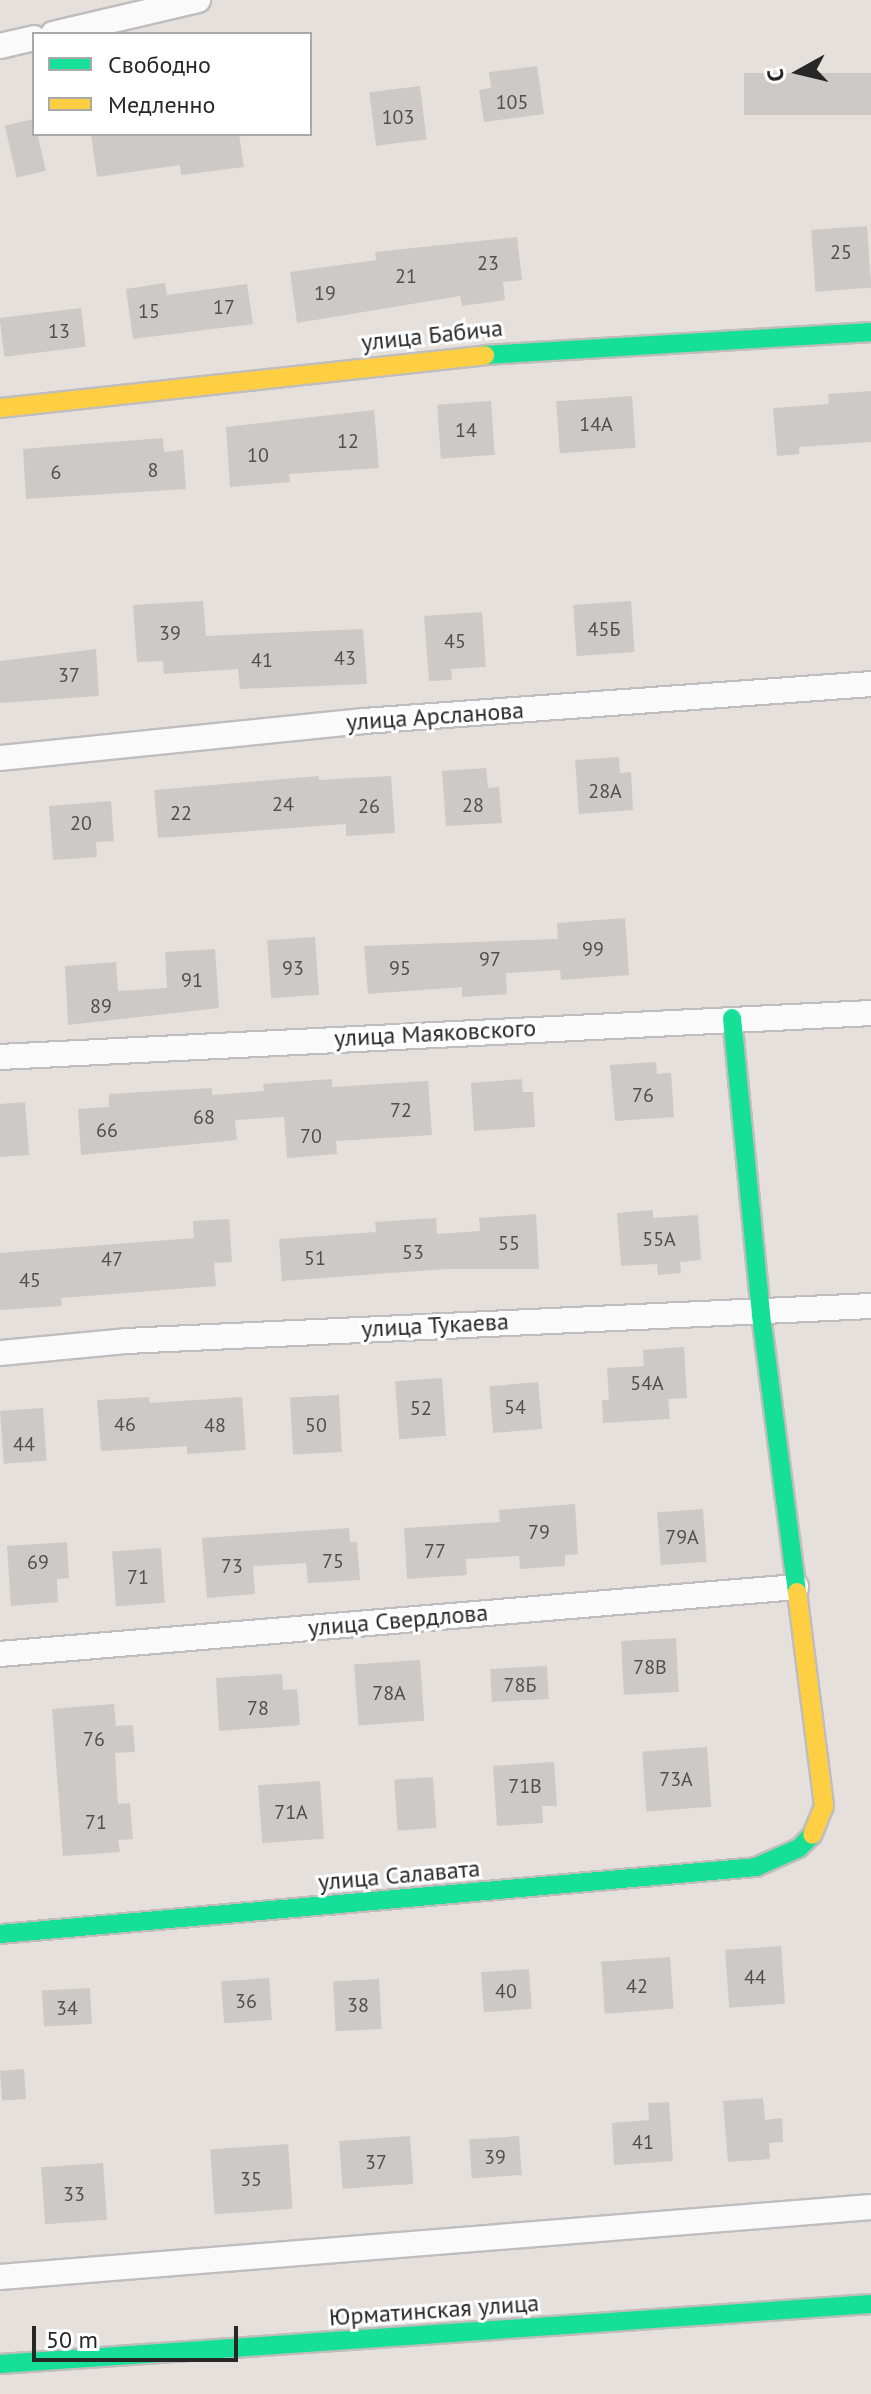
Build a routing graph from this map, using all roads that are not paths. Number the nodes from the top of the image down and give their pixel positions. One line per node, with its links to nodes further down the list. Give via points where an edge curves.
1 (198, 0): 2 (street)
2 (62, 32)
3 (32, 38): 4 (street)
4 (0, 46)
5 (871, 332): 6 (street, улица Бабича, via 521,351)
6 (0, 408)
7 (871, 684): 8 (street, улица Арсланова, via 364,721)
8 (0, 758)
9 (871, 1013): 10 (street, улица Маяковского)
10 (732, 1018): 11 (street, улица Маяковского); 13 (street)
11 (0, 1057)
12 (871, 1306): 13 (street, улица Тукаева)
13 (761, 1315): 14 (street, улица Тукаева, via 584,1317 126,1341); 15 (street)
14 (0, 1353)
15 (796, 1587): 16 (street, улица Свердлова); 17 (street, улица Салавата, via 824,1806 815,1832 799,1848 756,1867)
16 (0, 1654)
17 (0, 1934)
18 (871, 2207): 19 (street)
19 (0, 2277)
20 (871, 2304): 21 (street, Юрматинская улица)
21 (0, 2364)

